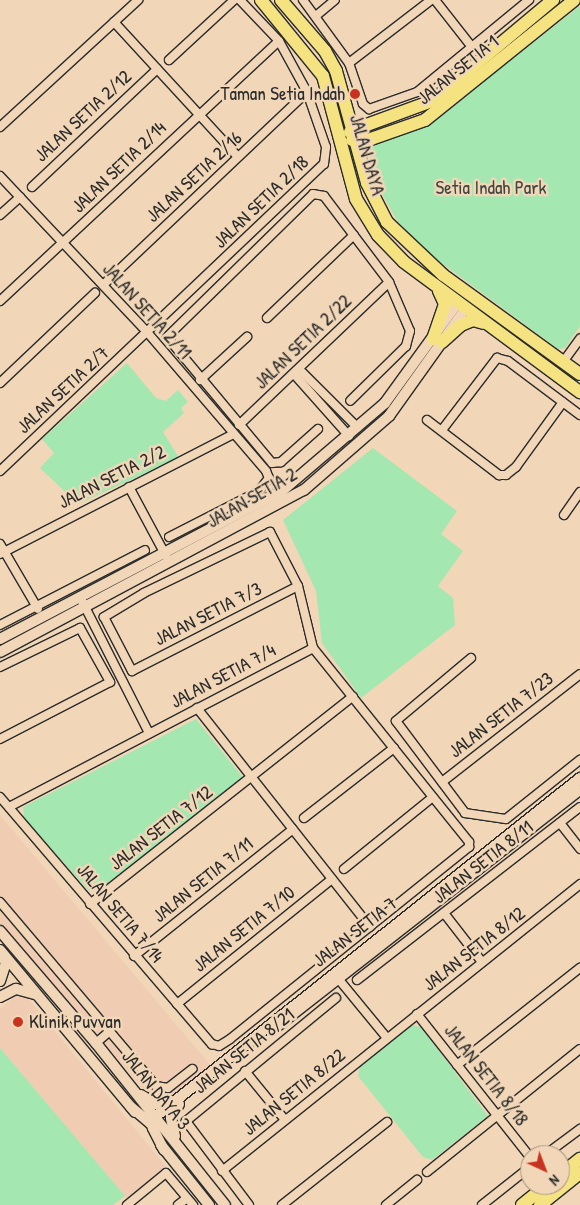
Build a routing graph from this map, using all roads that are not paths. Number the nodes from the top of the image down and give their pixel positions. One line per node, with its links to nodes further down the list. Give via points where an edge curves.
1 (138, 0): 14 (street)
2 (234, 0): 17 (street)
3 (240, 0): 15 (street, JALAN SETIA 2/18)
4 (261, 0): 21 (main road, JALAN DAYA, via 312,60)
5 (281, 0): 22 (main road, JALAN DAYA, via 325,51 336,71)
6 (303, 0): 13 (street)
7 (335, 0): 13 (street)
8 (430, 0): 18 (street)
9 (435, 0): 16 (street)
10 (529, 0): 16 (street)
11 (553, 0): 24 (main road, JALAN SETIA 1, via 432,101)
12 (574, 0): 27 (main road, JALAN SETIA 1, via 438,112)
13 (317, 14): 18 (street)
14 (114, 22): 19 (street); 25 (street)
15 (279, 41): 20 (street, JALAN SETIA 2/18); 23 (street, JALAN SETIA 2/14)
16 (472, 47): 18 (street, via 417,92 369,109 363,104)
17 (169, 60)
18 (349, 63)
19 (157, 69): 23 (street); 32 (street, JALAN SETIA 2/12)
20 (307, 92): 28 (street, JALAN SETIA 2/16); 47 (street, JALAN SETIA 2/18, via 326,147 324,164)
21 (330, 94): 26 (main road, via 347,130); 30 (main road, JALAN DAYA)
22 (346, 105): 24 (main road, via 360,118); 26 (main road, JALAN DAYA)
23 (198, 114): 28 (street); 36 (street, JALAN SETIA 2/14)
24 (376, 122): 26 (main road, JALAN SETIA 1, via 364,126)
25 (0, 127)
26 (355, 135): 27 (main road, JALAN SETIA 1, via 368,140); 29 (main road, JALAN DAYA); 30 (main road, via 348,151)
27 (380, 136): 29 (main road, via 365,146)
28 (238, 157): 39 (street, JALAN SETIA 2/16)
29 (363, 169): 37 (main road, JALAN DAYA, via 375,203 387,222)
30 (350, 175): 40 (main road, JALAN DAYA, via 356,199 378,234 404,262)
31 (0, 176): 33 (street, JALAN SETIA 2/11)
32 (32, 187)
33 (20, 197): 34 (street); 36 (street, JALAN SETIA 2/11)
34 (0, 215)
35 (354, 235): 38 (street); 45 (street); 56 (street, via 318,193 166,337)
36 (63, 243): 39 (street, JALAN SETIA 2/11); 42 (street, JALAN SETIA 2/14)
37 (444, 275): 43 (main road); 44 (main road, JALAN DAYA)
38 (389, 282): 54 (street, JALAN SETIA 2/22); 59 (street, via 410,331 406,346)
39 (103, 285): 47 (street, JALAN SETIA 2/11)
40 (433, 285): 43 (main road, JALAN DAYA); 50 (main road, via 445,304)
41 (95, 293): 57 (street)
42 (0, 302)
43 (464, 304): 44 (main road); 46 (main road, JALAN DAYA); 50 (street, JALAN SETIA 2)
44 (492, 309): 53 (main road, JALAN DAYA)
45 (267, 318)
46 (496, 329): 50 (main road, via 473,320); 58 (main road, JALAN DAYA)
47 (147, 332): 70 (street, JALAN SETIA 2/11); 72 (street, JALAN SETIA 2/7)
48 (247, 337): 56 (street)
49 (580, 339): 51 (street)
50 (438, 341): 65 (street, JALAN SETIA 2); 69 (street, JALAN SETIA 2, via 385,403)
51 (572, 350): 52 (street); 53 (street)
52 (580, 356)
53 (563, 362): 55 (main road, JALAN DAYA)
54 (297, 371): 61 (street); 63 (street); 66 (street, JALAN SETIA 2/22)
55 (580, 374)
56 (200, 380): 66 (street)
57 (0, 383)
58 (580, 392)
59 (350, 401)
60 (563, 402): 62 (street); 68 (street, via 502,360 492,363); 68 (street, via 506,475 499,475)
61 (340, 409): 63 (street); 69 (street)
62 (580, 415)
63 (330, 417): 69 (street)
64 (427, 420): 68 (street)
65 (382, 423): 69 (street); 71 (street, JALAN SETIA 2)
66 (239, 425): 67 (street, via 272,463 280,462)
67 (318, 429)
68 (442, 430)
69 (354, 433): 71 (street); 80 (street, JALAN SETIA 2, via 282,491)
70 (233, 434): 73 (street, JALAN SETIA 2/2); 76 (street, JALAN SETIA 2/11, via 266,471 268,478 259,491)
71 (341, 460): 80 (street, JALAN SETIA 2, via 288,502)
72 (0, 471)
73 (129, 487): 79 (street, JALAN SETIA 2/2); 80 (street)
74 (580, 492): 75 (street)
75 (564, 515)
76 (169, 536)
77 (0, 544): 79 (street)
78 (145, 550): 83 (street)
79 (3, 552): 83 (street)
80 (167, 558): 82 (street, JALAN SETIA 2)
81 (298, 586): 81 (street, JALAN SETIA 7/3, via 132,671 105,622 106,613 266,531 274,534); 87 (street)
82 (82, 602): 84 (street, JALAN SETIA 2); 88 (street, JALAN SETIA 2); 94 (street)
83 (36, 606): 84 (street); 85 (street)
84 (43, 617): 86 (street, JALAN SETIA 2)
85 (0, 625)
86 (0, 639)
87 (313, 648): 92 (street); 93 (street, JALAN SETIA 7/4)
88 (0, 652)
89 (471, 658): 100 (street, via 396,721)
90 (0, 667): 95 (street, via 80,628 110,682)
91 (580, 674): 100 (street, JALAN SETIA 7/23)
92 (353, 696): 96 (street); 98 (street, JALAN SETIA 7/12)
93 (197, 708): 94 (street, JALAN SETIA 7/4); 98 (street)
94 (149, 734): 104 (street, JALAN SETIA 7/4)
95 (0, 739)
96 (394, 748): 103 (street); 106 (street)
97 (580, 760): 100 (street, via 506,819 465,813)
98 (252, 777): 108 (street); 114 (street, JALAN SETIA 7/12)
99 (580, 778): 124 (street, JALAN SETIA 7)
100 (442, 782)
101 (580, 790): 124 (street, JALAN SETIA 7)
102 (0, 797): 104 (street, JALAN SETIA 7/14)
103 (433, 797): 110 (street); 116 (street, via 469,842 469,847)
104 (9, 807): 114 (street, JALAN SETIA 7/14)
105 (580, 807): 107 (street, JALAN SETIA 8/11)
106 (304, 818)
107 (560, 823): 109 (street); 115 (street, JALAN SETIA 8/11)
108 (293, 829): 111 (street); 120 (street, JALAN SETIA 7/11)
109 (580, 849)
110 (344, 868)
111 (332, 879): 116 (street); 129 (street, JALAN SETIA 7/10)
112 (580, 884): 121 (street, JALAN SETIA 8/12)
113 (0, 902): 133 (street)
114 (90, 904): 120 (street, JALAN SETIA 7/14)
115 (444, 913): 121 (street); 125 (street, JALAN SETIA 8/11)
116 (370, 927): 129 (street, JALAN SETIA 7/14, via 219,1046)
117 (0, 930): 130 (street, JALAN DAYA 3)
118 (0, 935): 123 (street)
119 (0, 951): 123 (street, JALAN DAYA 3); 126 (street, via 6,962)
120 (134, 956): 129 (street, JALAN SETIA 7/14)
121 (482, 962): 132 (street, JALAN SETIA 8/12)
122 (580, 968): 137 (street)
123 (21, 971): 126 (street); 127 (street); 130 (street); 131 (street, JALAN DAYA 3)
124 (335, 975): 134 (street); 141 (street, JALAN SETIA 7)
125 (357, 980)
126 (0, 982)
127 (0, 997): 131 (street, via 26,988)
128 (336, 998): 139 (street, JALAN SETIA 8/21)
129 (176, 1004)
130 (63, 1005): 135 (street, JALAN DAYA 3)
131 (50, 1009): 142 (street, JALAN DAYA 3)
132 (417, 1014): 134 (street, JALAN SETIA 8/12); 137 (street, JALAN SETIA 8/18)
133 (110, 1031): 135 (street); 138 (street, via 160,1088 171,1087)
134 (387, 1038): 145 (street, JALAN SETIA 8/22)
135 (96, 1043): 140 (street, JALAN DAYA 3)
136 (580, 1049): 143 (street)
137 (457, 1065): 143 (street, JALAN SETIA 8/18)
138 (192, 1069)
139 (245, 1071): 145 (street); 154 (street, JALAN SETIA 8/21, via 186,1121)
140 (133, 1089): 141 (street, via 156,1104); 144 (street, JALAN DAYA 3)
141 (177, 1102): 144 (street, JALAN SETIA 7); 151 (street, via 170,1122)
142 (131, 1107): 144 (street); 150 (street, JALAN DAYA 3)
143 (497, 1116): 148 (street, JALAN SETIA 8/18); 155 (street)
144 (155, 1120): 150 (street); 151 (street, JALAN DAYA 3)
145 (285, 1120): 154 (street, JALAN SETIA 8/22)
146 (387, 1122): 167 (street)
147 (580, 1129): 149 (street)
148 (520, 1145)
149 (558, 1145)
150 (164, 1150): 164 (street, JALAN DAYA 3)
151 (182, 1151): 165 (street, JALAN DAYA 3)
152 (580, 1159): 153 (main road)
153 (570, 1167)
154 (222, 1171): 166 (street, JALAN SETIA 8/21)
155 (427, 1172)
156 (580, 1173): 171 (main road)
157 (520, 1175): 169 (street)
158 (417, 1180): 168 (street)
159 (534, 1195): 170 (main road)
160 (187, 1198): 161 (street, via 166,1173); 162 (street); 163 (street)
161 (127, 1205)
162 (178, 1205)
163 (192, 1205)
164 (209, 1205)
165 (225, 1205)
166 (249, 1205)
167 (282, 1205)
168 (386, 1205)
169 (482, 1205)
170 (522, 1205)
171 (540, 1205)

